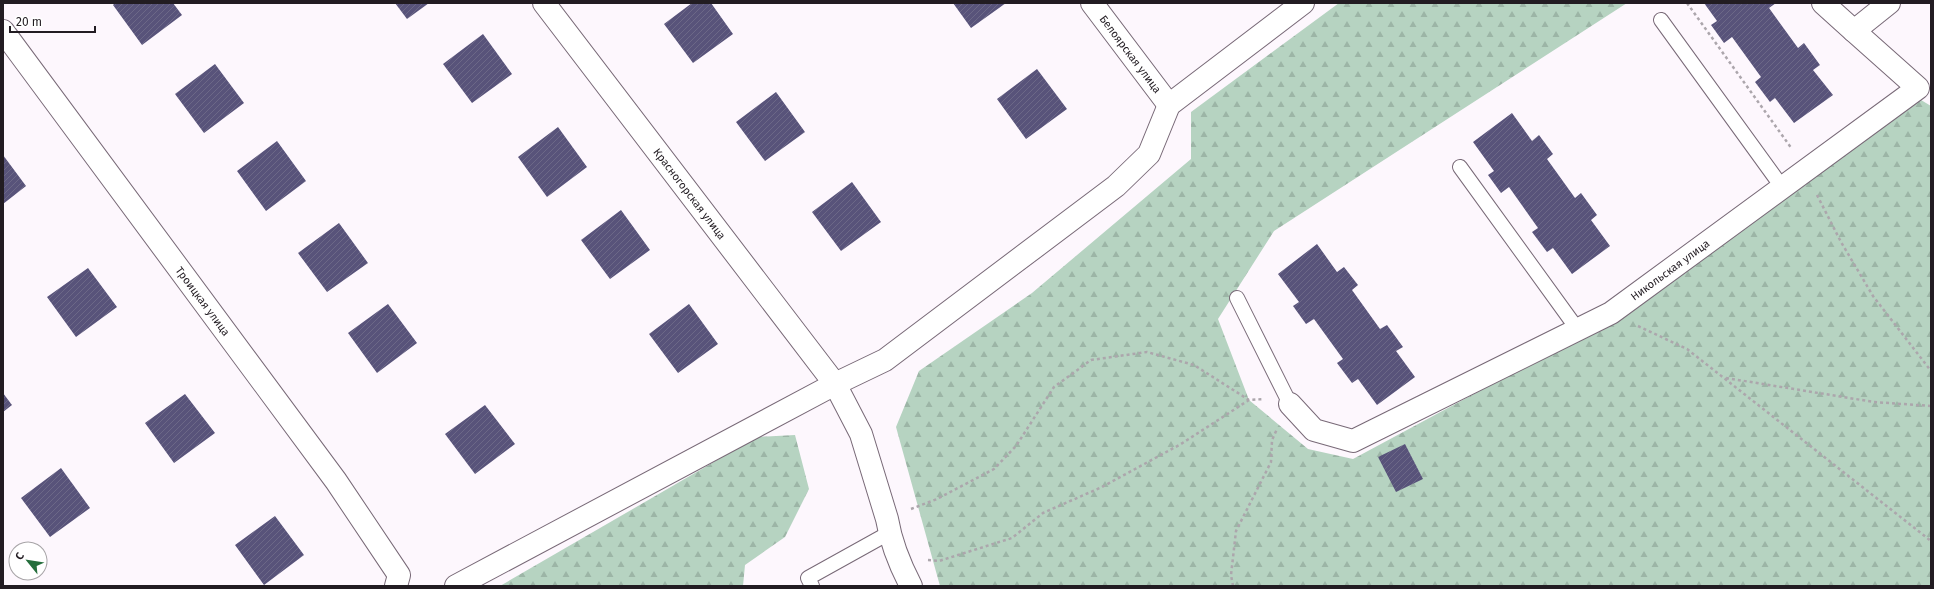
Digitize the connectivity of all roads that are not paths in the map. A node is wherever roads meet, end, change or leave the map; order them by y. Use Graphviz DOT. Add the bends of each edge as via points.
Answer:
graph roads {
  1 [pos="544,3"];
  2 [pos="1092,3"];
  3 [pos="1303,3"];
  4 [pos="1823,3"];
  5 [pos="1889,3"];
  6 [pos="1662,20"];
  7 [pos="3,31"];
  8 [pos="1854,31"];
  9 [pos="1924,92"];
  10 [pos="1169,105"];
  11 [pos="1460,166"];
  12 [pos="1782,187"];
  13 [pos="1237,298"];
  14 [pos="1578,330"];
  15 [pos="836,384"];
  16 [pos="1290,404"];
  17 [pos="888,526"];
  18 [pos="398,580"];
  19 [pos="456,586"];
  20 [pos="812,586"];
  21 [pos="911,586"];
  1 -- 15 [label="street, Красногорская улица"];
  2 -- 10 [label="street, Белоярская улица"];
  3 -- 10 [label="street"];
  4 -- 8 [label="street, Никольская улица"];
  5 -- 8 [label="street"];
  6 -- 12 [label="lane"];
  7 -- 18 [label="street, Троицкая улица" via="331,475"];
  8 -- 9 [label="street, Никольская улица"];
  9 -- 12 [label="street, Никольская улица"];
  10 -- 15 [label="street" via="1149,154 1116,186 885,360"];
  11 -- 14 [label="lane"];
  12 -- 14 [label="street, Никольская улица" via="1611,313"];
  13 -- 16 [label="lane"];
  14 -- 16 [label="street, Никольская улица" via="1352,441 1314,430"];
  15 -- 17 [label="street, Красногорская улица" via="861,434"];
  15 -- 19 [label="street"];
  17 -- 20 [label="lane" via="808,578"];
  17 -- 21 [label="street, Красногорская улица" via="901,568"];
}
